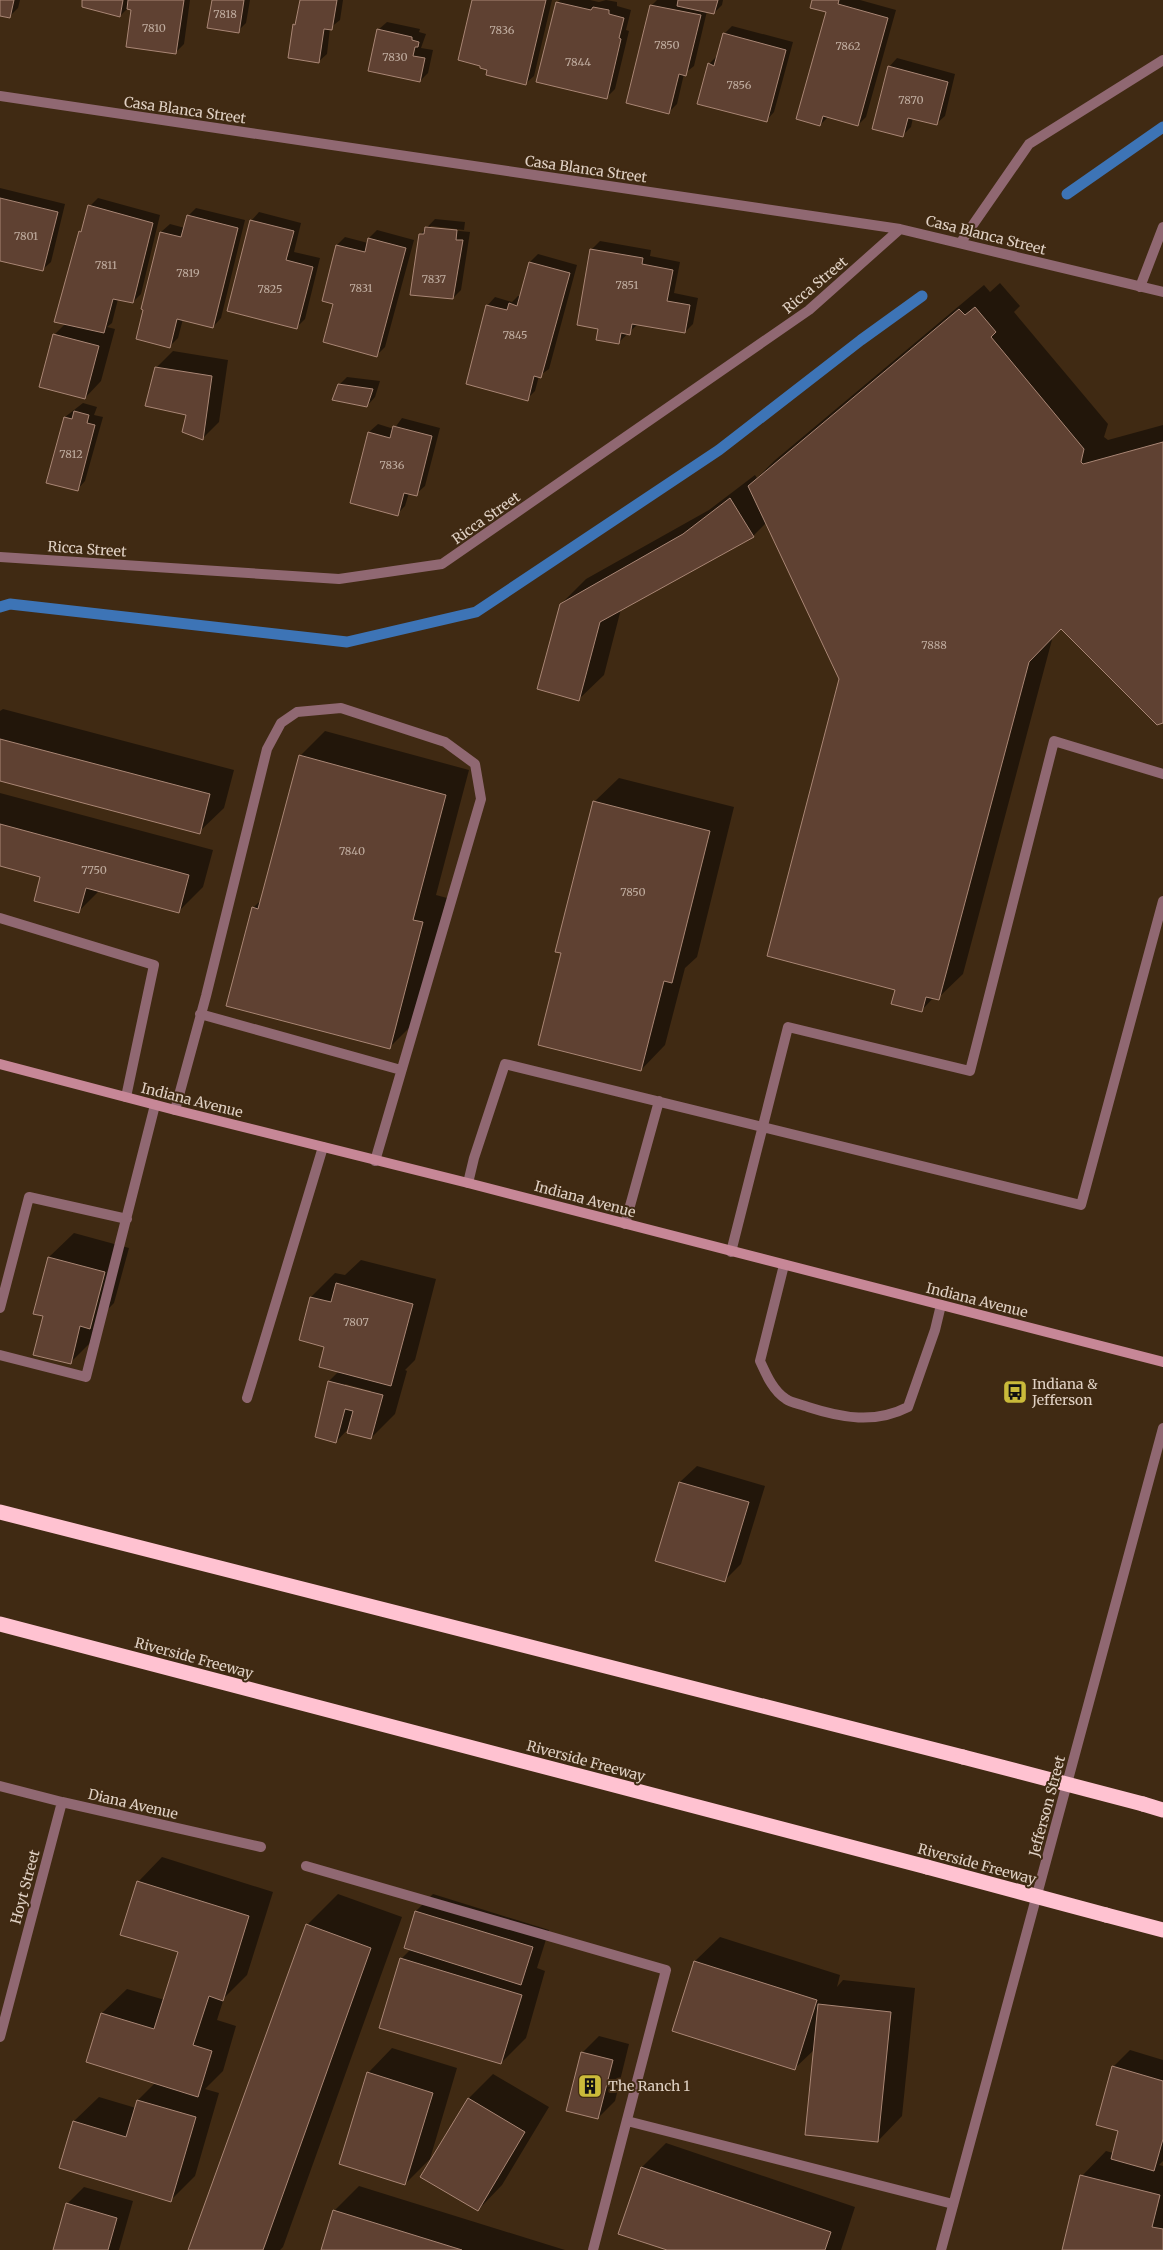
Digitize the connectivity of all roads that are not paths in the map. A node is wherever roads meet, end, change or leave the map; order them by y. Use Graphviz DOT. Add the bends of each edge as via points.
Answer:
graph roads {
  1 [pos="1163,60"];
  2 [pos="0,96"];
  3 [pos="1163,227"];
  4 [pos="900,229"];
  5 [pos="961,242"];
  6 [pos="1140,287"];
  7 [pos="1163,292"];
  8 [pos="0,558"];
  9 [pos="1163,774"];
  10 [pos="1163,901"];
  11 [pos="0,918"];
  12 [pos="200,1014"];
  13 [pos="0,1064"];
  14 [pos="401,1070"];
  15 [pos="126,1097"];
  16 [pos="659,1102"];
  17 [pos="156,1105"];
  18 [pos="174,1110"];
  19 [pos="761,1127"];
  20 [pos="323,1147"];
  21 [pos="375,1161"];
  22 [pos="468,1183"];
  23 [pos="127,1219"];
  24 [pos="625,1224"];
  25 [pos="731,1252"];
  26 [pos="784,1265"];
  27 [pos="941,1306"];
  28 [pos="0,1308"];
  29 [pos="0,1355"];
  30 [pos="1163,1362"];
  31 [pos="247,1398"];
  32 [pos="1163,1428"];
  33 [pos="0,1512"];
  34 [pos="0,1624"];
  35 [pos="0,1786"];
  36 [pos="62,1802"];
  37 [pos="1163,1810"];
  38 [pos="261,1847"];
  39 [pos="306,1866"];
  40 [pos="1163,1930"];
  41 [pos="0,2037"];
  42 [pos="627,2121"];
  43 [pos="953,2204"];
  44 [pos="593,2250"];
  45 [pos="941,2250"];
  1 -- 5 [label="street" via="1028,144"];
  2 -- 4 [label="street, Casa Blanca Street"];
  3 -- 6 [label="street"];
  4 -- 5 [label="street, Casa Blanca Street"];
  4 -- 8 [label="street, Ricca Street" via="809,310 442,564 339,579"];
  5 -- 6 [label="street, Casa Blanca Street"];
  6 -- 7 [label="street, Casa Blanca Street"];
  9 -- 19 [label="street" via="1054,741 970,1071 788,1027"];
  10 -- 19 [label="street" via="1081,1205"];
  11 -- 15 [label="street" via="154,965"];
  12 -- 14 [label="street"];
  12 -- 14 [label="street" via="267,749 281,723 298,712 341,708 445,742 475,764 481,799"];
  12 -- 18 [label="street"];
  13 -- 15 [label="main road, Indiana Avenue"];
  14 -- 21 [label="street"];
  15 -- 17 [label="main road, Indiana Avenue"];
  16 -- 19 [label="street"];
  16 -- 22 [label="street" via="505,1064"];
  16 -- 24 [label="street"];
  17 -- 18 [label="main road, Indiana Avenue"];
  17 -- 23 [label="street"];
  18 -- 20 [label="main road, Indiana Avenue"];
  19 -- 25 [label="street"];
  20 -- 21 [label="main road, Indiana Avenue"];
  20 -- 31 [label="street"];
  21 -- 22 [label="main road, Indiana Avenue"];
  22 -- 24 [label="main road, Indiana Avenue"];
  23 -- 28 [label="street" via="29,1197"];
  23 -- 29 [label="street" via="86,1377"];
  24 -- 25 [label="main road, Indiana Avenue"];
  25 -- 26 [label="main road, Indiana Avenue"];
  26 -- 27 [label="main road, Indiana Avenue"];
  26 -- 27 [label="street" via="760,1362 771,1383 786,1400 834,1415 872,1418 908,1407"];
  27 -- 30 [label="main road, Indiana Avenue"];
  32 -- 43 [label="street, Jefferson Street"];
  33 -- 37 [label="highway, bridge"];
  34 -- 40 [label="highway, Riverside Freeway, bridge"];
  35 -- 36 [label="street, Diana Avenue"];
  36 -- 38 [label="street, Diana Avenue"];
  36 -- 41 [label="street, Hoyt Street"];
  39 -- 42 [label="street" via="666,1970"];
  42 -- 43 [label="street"];
  42 -- 44 [label="street"];
  43 -- 45 [label="street, Jefferson Street"];
}
